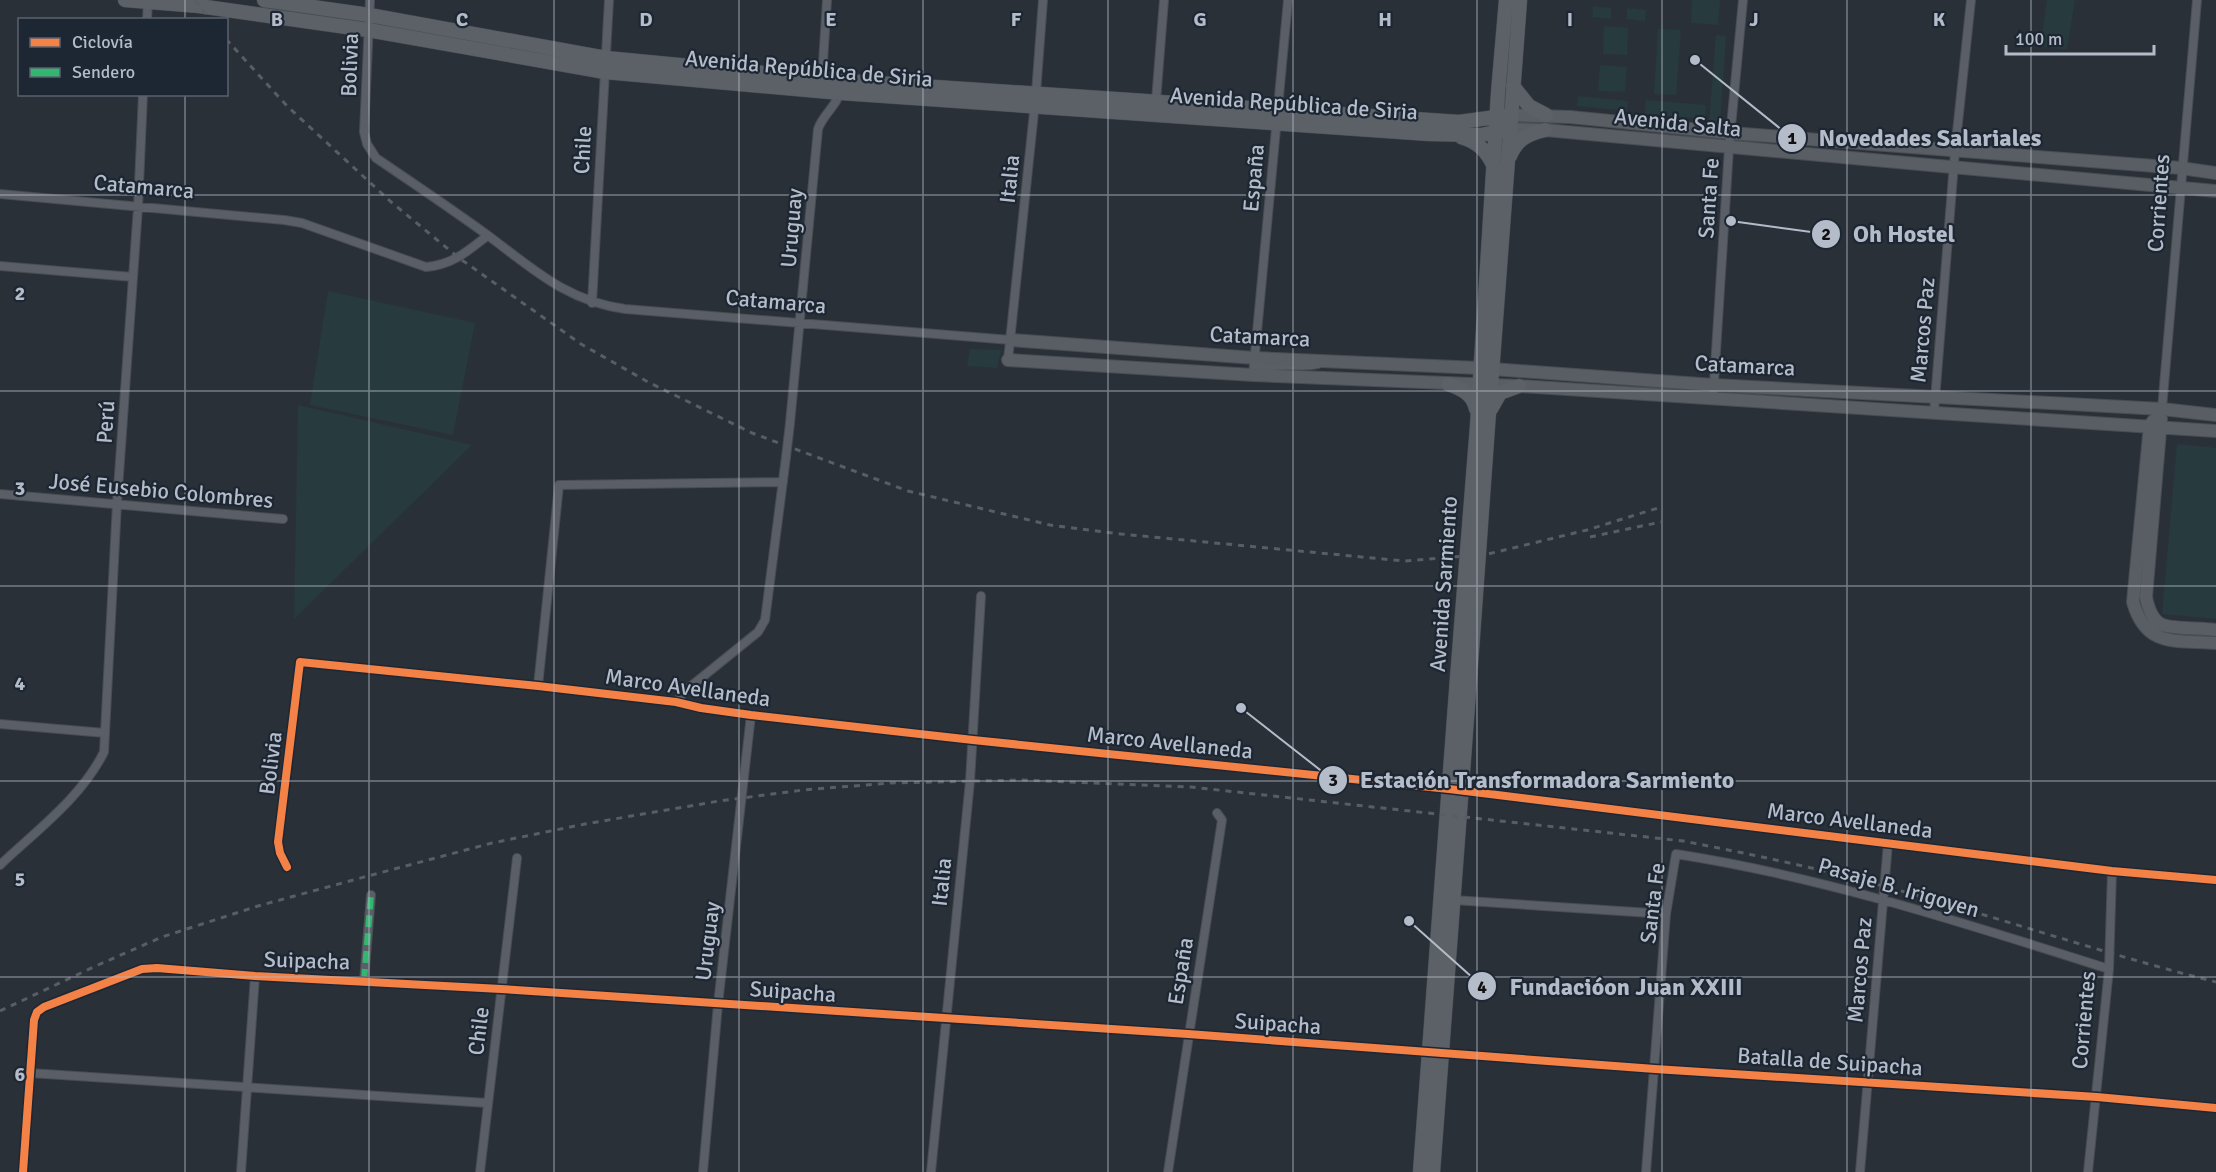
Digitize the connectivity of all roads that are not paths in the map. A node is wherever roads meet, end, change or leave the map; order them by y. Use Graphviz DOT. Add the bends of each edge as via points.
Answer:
graph roads {
  1 [pos="125,0"];
  2 [pos="264,0"];
  3 [pos="370,0"];
  4 [pos="609,0"];
  5 [pos="827,0"];
  6 [pos="1043,0"];
  7 [pos="1164,0"];
  8 [pos="1288,0"];
  9 [pos="1506,0"];
  10 [pos="1520,0"];
  11 [pos="1743,0"];
  12 [pos="1971,0"];
  13 [pos="2196,0"];
  14 [pos="148,1"];
  15 [pos="220,4"];
  16 [pos="369,15"];
  17 [pos="147,18"];
  18 [pos="368,30"];
  19 [pos="606,58"];
  20 [pos="605,72"];
  21 [pos="833,84"];
  22 [pos="1513,86"];
  23 [pos="1498,93"];
  24 [pos="143,96"];
  25 [pos="1035,100"];
  26 [pos="1156,101"];
  27 [pos="1546,115"];
  28 [pos="1276,116"];
  29 [pos="1511,122"];
  30 [pos="1496,125"];
  31 [pos="1456,128"];
  32 [pos="1545,130"];
  33 [pos="364,132"];
  34 [pos="1731,133"];
  35 [pos="1730,148"];
  36 [pos="1955,151"];
  37 [pos="1500,167"];
  38 [pos="1954,167"];
  39 [pos="2181,168"];
  40 [pos="2216,173"];
  41 [pos="2181,186"];
  42 [pos="2216,191"];
  43 [pos="0,194"];
  44 [pos="138,207"];
  45 [pos="487,236"];
  46 [pos="0,267"];
  47 [pos="133,277"];
  48 [pos="592,303"];
  49 [pos="801,324"];
  50 [pos="1011,340"];
  51 [pos="1008,360"];
  52 [pos="1254,368"];
  53 [pos="1486,368"];
  54 [pos="1448,384"];
  55 [pos="1485,385"];
  56 [pos="1714,385"];
  57 [pos="1519,386"];
  58 [pos="1935,396"];
  59 [pos="1713,398"];
  60 [pos="2162,409"];
  61 [pos="1934,412"];
  62 [pos="2216,415"];
  63 [pos="1483,420"];
  64 [pos="2155,426"];
  65 [pos="2216,431"];
  66 [pos="783,482"];
  67 [pos="0,494"];
  68 [pos="117,503"];
  69 [pos="284,519"];
  70 [pos="981,596"];
  71 [pos="2216,630"];
  72 [pos="2216,644"];
  73 [pos="300,662"];
  74 [pos="538,686"];
  75 [pos="676,702"];
  76 [pos="751,715"];
  77 [pos="0,724"];
  78 [pos="105,733"];
  79 [pos="973,740"];
  80 [pos="1456,790"];
  81 [pos="1218,813"];
  82 [pos="1888,843"];
  83 [pos="1676,854"];
  84 [pos="517,858"];
  85 [pos="0,865"];
  86 [pos="287,867"];
  87 [pos="2112,870"];
  88 [pos="2216,880"];
  89 [pos="371,895"];
  90 [pos="1453,900"];
  91 [pos="1883,900"];
  92 [pos="1666,914"];
  93 [pos="2109,969"];
  94 [pos="255,976"];
  95 [pos="364,981"];
  96 [pos="501,989"];
  97 [pos="718,1004"];
  98 [pos="945,1019"];
  99 [pos="1188,1034"];
  100 [pos="1434,1054"];
  101 [pos="1655,1069"];
  102 [pos="30,1073"];
  103 [pos="1868,1081"];
  104 [pos="246,1089"];
  105 [pos="2097,1097"];
  106 [pos="487,1104"];
  107 [pos="2216,1108"];
  108 [pos="23,1172"];
  109 [pos="241,1172"];
  110 [pos="480,1172"];
  111 [pos="703,1172"];
  112 [pos="931,1172"];
  113 [pos="1168,1172"];
  114 [pos="1420,1172"];
  115 [pos="1433,1172"];
  116 [pos="1646,1172"];
  117 [pos="1860,1172"];
  118 [pos="2088,1172"];
  1 -- 14 [label="main road, Avenida República de Siria"];
  2 -- 16 [label="main road, Avenida República de Siria"];
  3 -- 16 [label="street, Bolivia"];
  4 -- 19 [label="street, Chile"];
  5 -- 21 [label="street"];
  6 -- 25 [label="street, Italia"];
  7 -- 26 [label="street"];
  8 -- 28 [label="street, España"];
  9 -- 23 [label="main road, Avenida Sarmiento"];
  10 -- 22 [label="main road, Avenida Sarmiento"];
  11 -- 34 [label="street, Santa Fe"];
  12 -- 36 [label="street, Marcos Paz"];
  13 -- 39 [label="street, Corrientes"];
  14 -- 15 [label="main road, Avenida República de Siria"];
  14 -- 17 [label="street"];
  15 -- 18 [label="main road, Avenida República de Siria"];
  16 -- 18 [label="street, Bolivia"];
  16 -- 19 [label="main road, Avenida República de Siria"];
  18 -- 20 [label="main road, Avenida República de Siria"];
  18 -- 33 [label="street, Bolivia"];
  19 -- 20 [label="street, Chile"];
  19 -- 21 [label="main road, Avenida República de Siria"];
  20 -- 21 [label="main road, Avenida República de Siria"];
  20 -- 48 [label="street, Chile"];
  21 -- 25 [label="main road, Avenida República de Siria"];
  21 -- 49 [label="street, Uruguay" via="818,129"];
  22 -- 27 [label="main road" via="1529,106"];
  22 -- 29 [label="main road, Avenida Sarmiento"];
  23 -- 30 [label="main road, Avenida Sarmiento"];
  23 -- 31 [label="main road" via="1486,111"];
  24 -- 44 [label="street, Perú"];
  25 -- 26 [label="main road, Avenida República de Siria"];
  25 -- 28 [label="main road, Avenida República de Siria"];
  25 -- 50 [label="street, Italia"];
  26 -- 28 [label="main road, Avenida República de Siria"];
  27 -- 29 [label="main road, Avenida Salta"];
  27 -- 34 [label="main road, Avenida Salta"];
  28 -- 31 [label="main road, Avenida República de Siria"];
  28 -- 52 [label="street, España"];
  29 -- 30 [label="main road, Avenida Salta"];
  29 -- 32 [label="main road, Avenida Salta"];
  29 -- 37 [label="main road, Avenida Sarmiento"];
  30 -- 31 [label="main road, Avenida República de Siria"];
  30 -- 37 [label="main road, Avenida Sarmiento"];
  31 -- 37 [label="main road"];
  32 -- 35 [label="main road, Avenida Salta"];
  32 -- 37 [label="main road" via="1521,139"];
  33 -- 45 [label="street, Catamarca" via="376,158"];
  34 -- 35 [label="street, Santa Fe"];
  34 -- 36 [label="main road, Avenida Salta"];
  35 -- 38 [label="main road, Avenida Salta"];
  35 -- 56 [label="street, Santa Fe"];
  36 -- 38 [label="street, Marcos Paz"];
  36 -- 39 [label="main road, Avenida Salta"];
  37 -- 53 [label="main road, Avenida Sarmiento"];
  38 -- 41 [label="main road, Avenida Salta"];
  38 -- 58 [label="street, Marcos Paz"];
  39 -- 40 [label="main road, Avenida Salta"];
  39 -- 41 [label="street, Corrientes"];
  41 -- 42 [label="main road, Avenida Salta"];
  41 -- 60 [label="street, Corrientes"];
  43 -- 44 [label="street, Catamarca"];
  44 -- 45 [label="street, Catamarca" via="302,223 426,267 459,258"];
  44 -- 47 [label="street, Perú"];
  45 -- 48 [label="street, Catamarca" via="567,292"];
  46 -- 47 [label="street"];
  47 -- 68 [label="street, Perú"];
  48 -- 49 [label="street, Catamarca"];
  49 -- 50 [label="street, Catamarca"];
  49 -- 66 [label="street, Uruguay, bridge"];
  50 -- 51 [label="street, Italia"];
  50 -- 52 [label="main road, Catamarca"];
  51 -- 52 [label="main road, Catamarca"];
  52 -- 53 [label="main road, Catamarca" via="1338,361"];
  52 -- 54 [label="main road, Catamarca"];
  53 -- 55 [label="main road, Avenida Sarmiento"];
  53 -- 56 [label="main road, Catamarca"];
  54 -- 55 [label="main road, Catamarca"];
  54 -- 63 [label="main road" via="1471,397"];
  55 -- 57 [label="main road, Catamarca"];
  55 -- 63 [label="main road, Avenida Sarmiento"];
  56 -- 58 [label="main road, Catamarca"];
  56 -- 59 [label="street, Santa Fe"];
  57 -- 59 [label="main road, Catamarca"];
  57 -- 63 [label="main road" via="1500,393"];
  58 -- 60 [label="main road, Catamarca"];
  58 -- 61 [label="street, Marcos Paz"];
  59 -- 61 [label="main road, Catamarca"];
  60 -- 62 [label="main road, Catamarca"];
  60 -- 64 [label="main road, Corrientes"];
  61 -- 64 [label="main road, Catamarca"];
  63 -- 80 [label="main road, Avenida Sarmiento, bridge"];
  64 -- 65 [label="main road, Catamarca"];
  64 -- 71 [label="main road, Corrientes" via="2146,597 2149,609 2163,625"];
  64 -- 72 [label="main road, Corrientes" via="2133,602 2142,625 2160,639"];
  66 -- 74 [label="street" via="559,485"];
  66 -- 75 [label="street" via="765,620 758,632"];
  67 -- 68 [label="street, José Eusebio Colombres"];
  68 -- 69 [label="street, José Eusebio Colombres"];
  68 -- 78 [label="street, Perú"];
  70 -- 79 [label="street, Italia"];
  73 -- 74 [label="street, Marco Avellaneda"];
  73 -- 86 [label="street, Bolivia" via="278,842"];
  74 -- 75 [label="street, Marco Avellaneda"];
  75 -- 76 [label="street, Marco Avellaneda"];
  76 -- 79 [label="street, Marco Avellaneda"];
  76 -- 97 [label="street, Uruguay"];
  77 -- 78 [label="street"];
  78 -- 85 [label="street, Perú" via="104,752 81,788"];
  79 -- 80 [label="street, Marco Avellaneda"];
  79 -- 98 [label="street, Italia"];
  80 -- 82 [label="street, Marco Avellaneda"];
  80 -- 90 [label="main road, Avenida Sarmiento"];
  80 -- 100 [label="main road, Avenida Sarmiento"];
  81 -- 99 [label="street, España" via="1222,820"];
  82 -- 87 [label="street, Marco Avellaneda"];
  82 -- 91 [label="street, Marcos Paz"];
  83 -- 91 [label="street, Pasaje B. Irigoyen" via="1773,871"];
  83 -- 92 [label="street, Santa Fe"];
  84 -- 96 [label="street, Chile"];
  87 -- 88 [label="street, Marco Avellaneda"];
  87 -- 93 [label="street, Corrientes"];
  89 -- 95 [label="street"];
  90 -- 92 [label="street"];
  90 -- 100 [label="main road, Avenida Sarmiento"];
  91 -- 93 [label="street, Pasaje B. Irigoyen"];
  91 -- 103 [label="street, Marcos Paz"];
  92 -- 101 [label="street, Santa Fe"];
  93 -- 105 [label="street, Corrientes"];
  94 -- 95 [label="street, Suipacha"];
  94 -- 102 [label="street, Suipacha" via="142,969 44,1006 34,1020"];
  94 -- 104 [label="street"];
  95 -- 96 [label="street, Suipacha"];
  96 -- 97 [label="street, Suipacha"];
  96 -- 106 [label="street, Chile"];
  97 -- 98 [label="street, Suipacha"];
  97 -- 111 [label="street, Uruguay"];
  98 -- 99 [label="street, Suipacha"];
  98 -- 112 [label="street, Italia"];
  99 -- 100 [label="street, Suipacha"];
  99 -- 113 [label="street, España"];
  100 -- 101 [label="street, Batalla de Suipacha"];
  100 -- 114 [label="main road, Avenida Sarmiento"];
  100 -- 115 [label="main road, Avenida Sarmiento"];
  101 -- 103 [label="street, Batalla de Suipacha"];
  101 -- 116 [label="street, Santa Fe"];
  102 -- 104 [label="street"];
  102 -- 108 [label="street"];
  103 -- 105 [label="street, Batalla de Suipacha"];
  103 -- 117 [label="street, Marcos Paz"];
  104 -- 106 [label="street"];
  104 -- 109 [label="street"];
  105 -- 107 [label="street, Batalla de Suipacha"];
  105 -- 118 [label="street, Corrientes"];
  106 -- 110 [label="street, Chile"];
}
